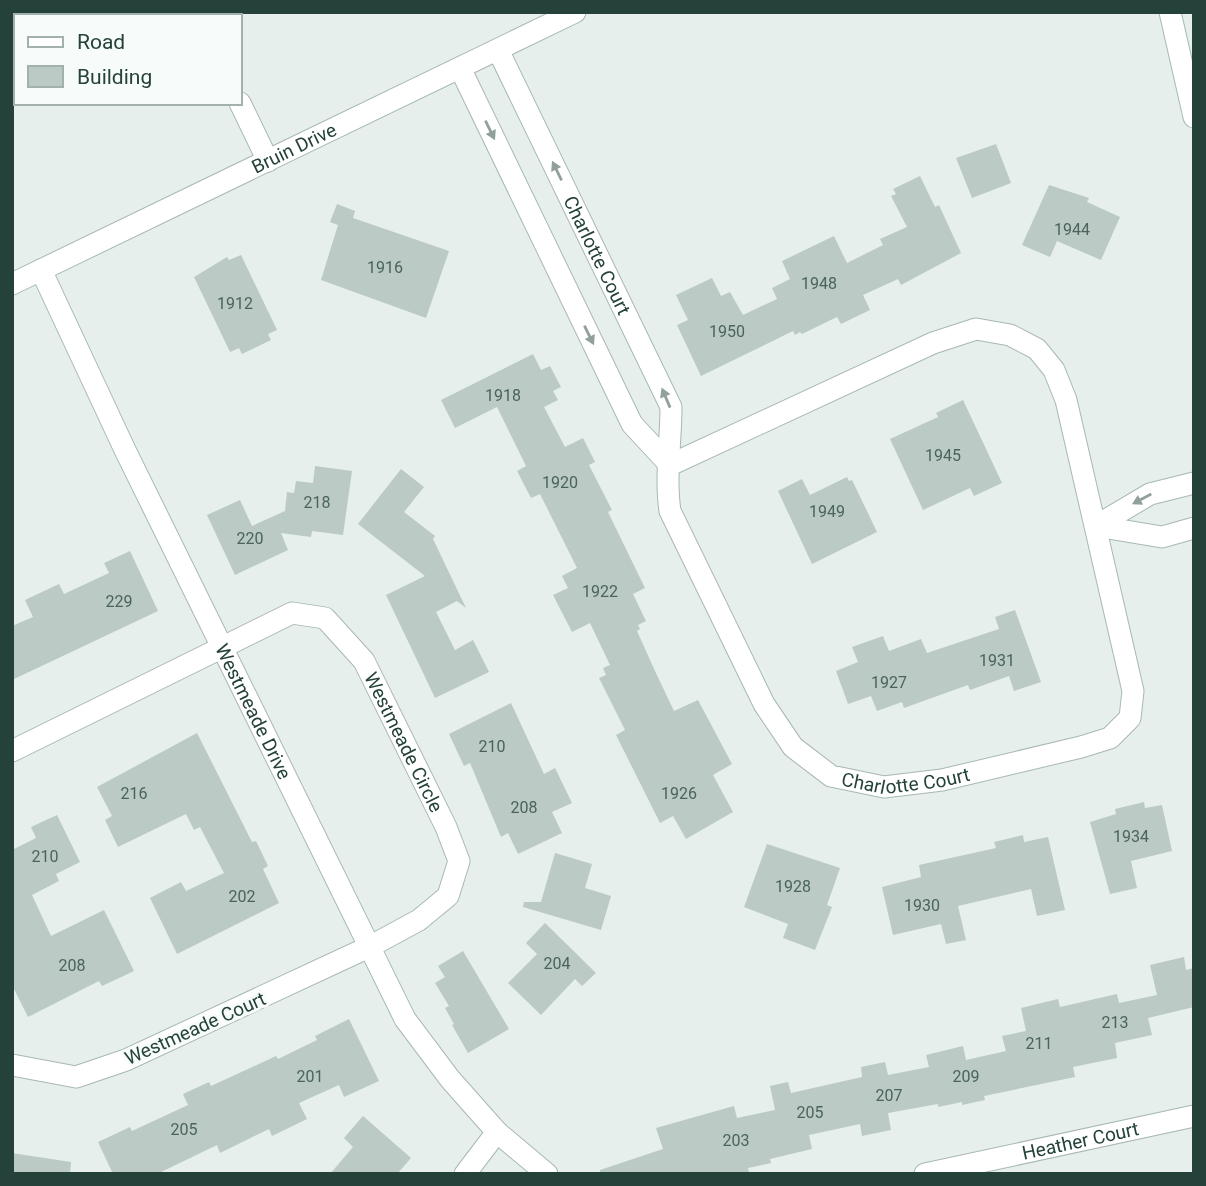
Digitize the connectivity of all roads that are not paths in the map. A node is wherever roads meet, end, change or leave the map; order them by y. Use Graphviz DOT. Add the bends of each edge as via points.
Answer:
graph roads {
  1 [pos="575,12"];
  2 [pos="1170,12"];
  3 [pos="498,50"];
  4 [pos="460,68"];
  5 [pos="241,105"];
  6 [pos="1194,117"];
  7 [pos="268,161"];
  8 [pos="41,270"];
  9 [pos="12,284"];
  10 [pos="670,465"];
  11 [pos="1194,483"];
  12 [pos="1096,526"];
  13 [pos="1194,528"];
  14 [pos="221,648"];
  15 [pos="12,751"];
  16 [pos="371,946"];
  17 [pos="12,1065"];
  18 [pos="1194,1116"];
  19 [pos="497,1132"];
  20 [pos="464,1174"];
  21 [pos="547,1174"];
  22 [pos="925,1174"];
  1 -- 3 [label="street, Bruin Drive"];
  2 -- 6 [label="street"];
  3 -- 4 [label="street, Bruin Drive"];
  10 -- 3 [label="street, Charlotte Court, one-way" via="671,407"];
  4 -- 7 [label="street, Bruin Drive"];
  4 -- 10 [label="street, one-way" via="632,425"];
  5 -- 7 [label="street"];
  7 -- 8 [label="street, Bruin Drive"];
  8 -- 9 [label="street, Bruin Drive"];
  8 -- 14 [label="street, Westmeade Drive"];
  10 -- 12 [label="street, Charlotte Court" via="933,343 976,329 1010,335 1028,344 1054,370 1066,400"];
  10 -- 12 [label="street, Charlotte Court" via="670,511 764,704 793,747 831,776 884,787 942,780 1081,747 1110,738 1130,718 1133,691"];
  11 -- 12 [label="street, one-way" via="1150,494"];
  12 -- 13 [label="street" via="1162,537"];
  14 -- 15 [label="street"];
  14 -- 16 [label="street, Westmeade Drive"];
  14 -- 16 [label="street, Westmeade Circle" via="292,613 325,618 364,661 459,861 448,896 419,920"];
  16 -- 17 [label="street, Westmeade Court" via="126,1060 76,1077"];
  16 -- 19 [label="street, Westmeade Drive" via="405,1019"];
  18 -- 22 [label="street, Heather Court"];
  19 -- 20 [label="street"];
  19 -- 21 [label="street, Westmeade Drive"];
}
